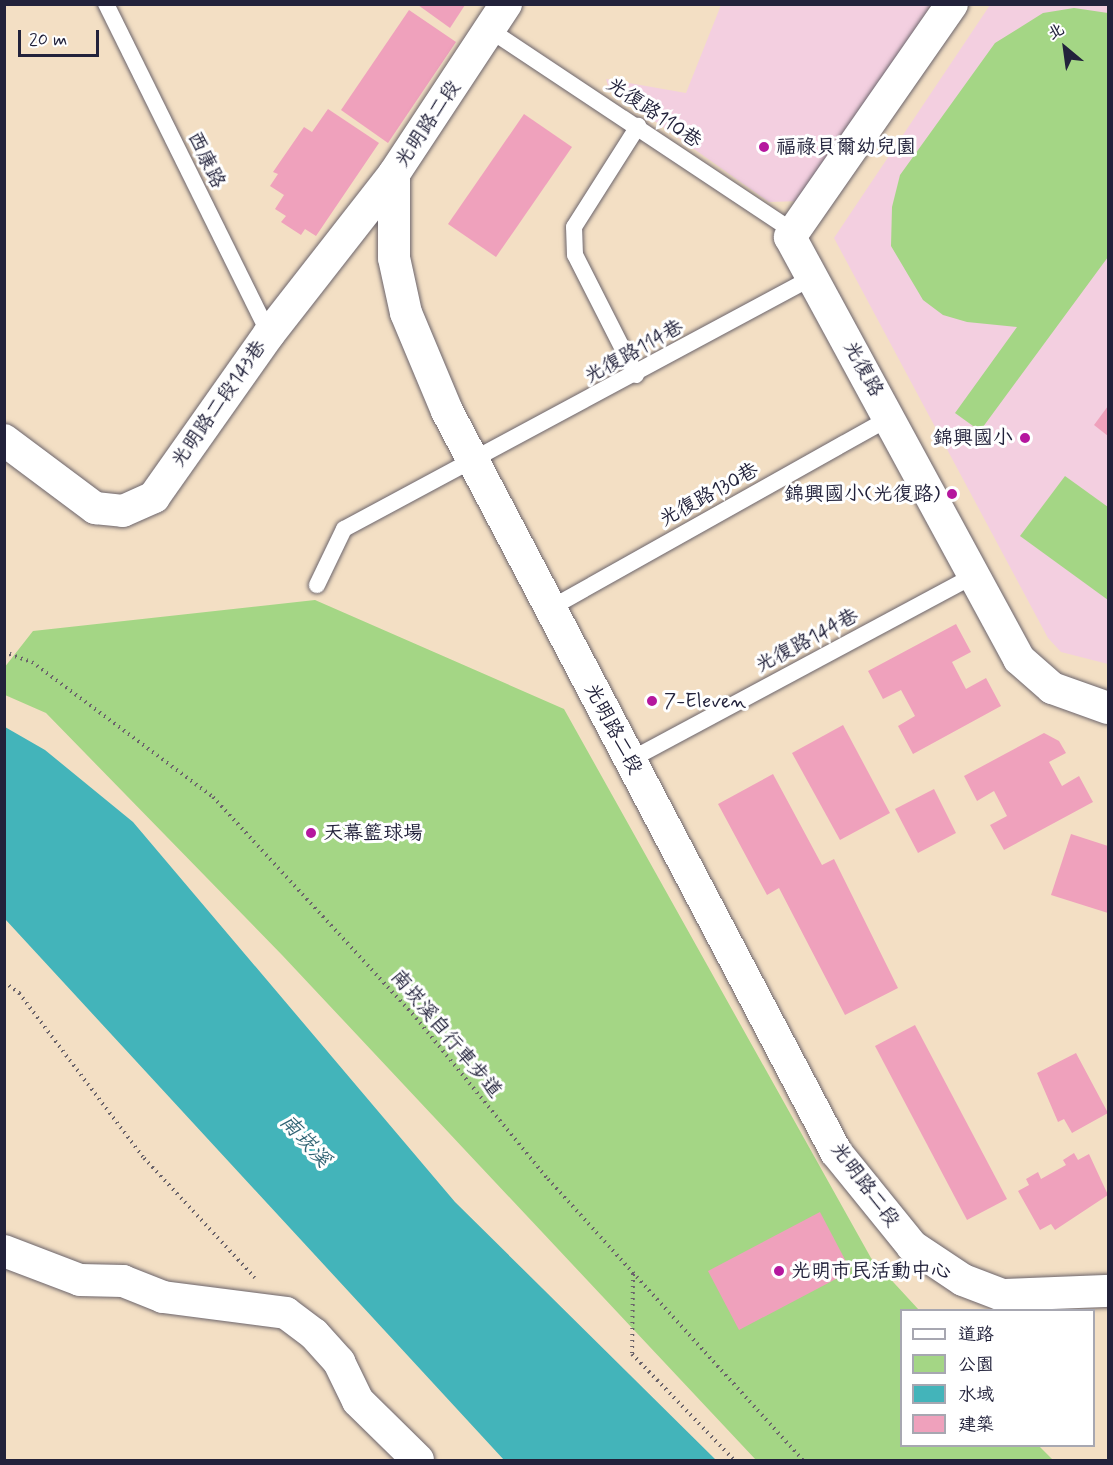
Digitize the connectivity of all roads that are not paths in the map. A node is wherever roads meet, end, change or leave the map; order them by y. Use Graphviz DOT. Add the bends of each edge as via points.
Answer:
graph roads {
  1 [pos="106,4"];
  2 [pos="952,4"];
  3 [pos="498,17"];
  4 [pos="638,126"];
  5 [pos="394,174"];
  6 [pos="794,232"];
  7 [pos="813,277"];
  8 [pos="269,334"];
  9 [pos="636,375"];
  10 [pos="890,418"];
  11 [pos="4,440"];
  12 [pos="474,464"];
  13 [pos="973,576"];
  14 [pos="317,585"];
  15 [pos="549,609"];
  16 [pos="1108,708"];
  17 [pos="630,760"];
  18 [pos="4,1251"];
  19 [pos="1108,1291"];
  20 [pos="418,1461"];
  1 -- 8 [label="lane, 西康路"];
  2 -- 6 [label="street"];
  3 -- 4 [label="lane, 光復路110巷"];
  3 -- 5 [label="street, 光明路二段"];
  4 -- 6 [label="lane, 光復路110巷"];
  4 -- 9 [label="lane" via="574,227 575,255"];
  5 -- 8 [label="street, 光明路二段143巷"];
  5 -- 12 [label="street, 光明路二段" via="394,258 406,313"];
  6 -- 7 [label="street, 光復路" via="790,237"];
  7 -- 9 [label="lane, 光復路114巷"];
  7 -- 10 [label="street, 光復路"];
  8 -- 11 [label="street, 光明路二段143巷" via="154,497 123,511 95,508"];
  9 -- 12 [label="lane, 光復路114巷"];
  10 -- 13 [label="street, 光復路"];
  10 -- 15 [label="lane, 光復路130巷"];
  12 -- 14 [label="lane, 光復路114巷" via="344,529"];
  12 -- 15 [label="street, 光明路二段"];
  13 -- 16 [label="street, 光復路" via="1019,659 1052,688"];
  13 -- 17 [label="lane, 光復路144巷"];
  15 -- 17 [label="street, 光明路二段"];
  17 -- 19 [label="street, 光明路二段" via="836,1152 912,1246 963,1280 1002,1295"];
  18 -- 20 [label="street" via="80,1280 123,1281 163,1297 286,1313 314,1334 339,1362 358,1401"];
}
